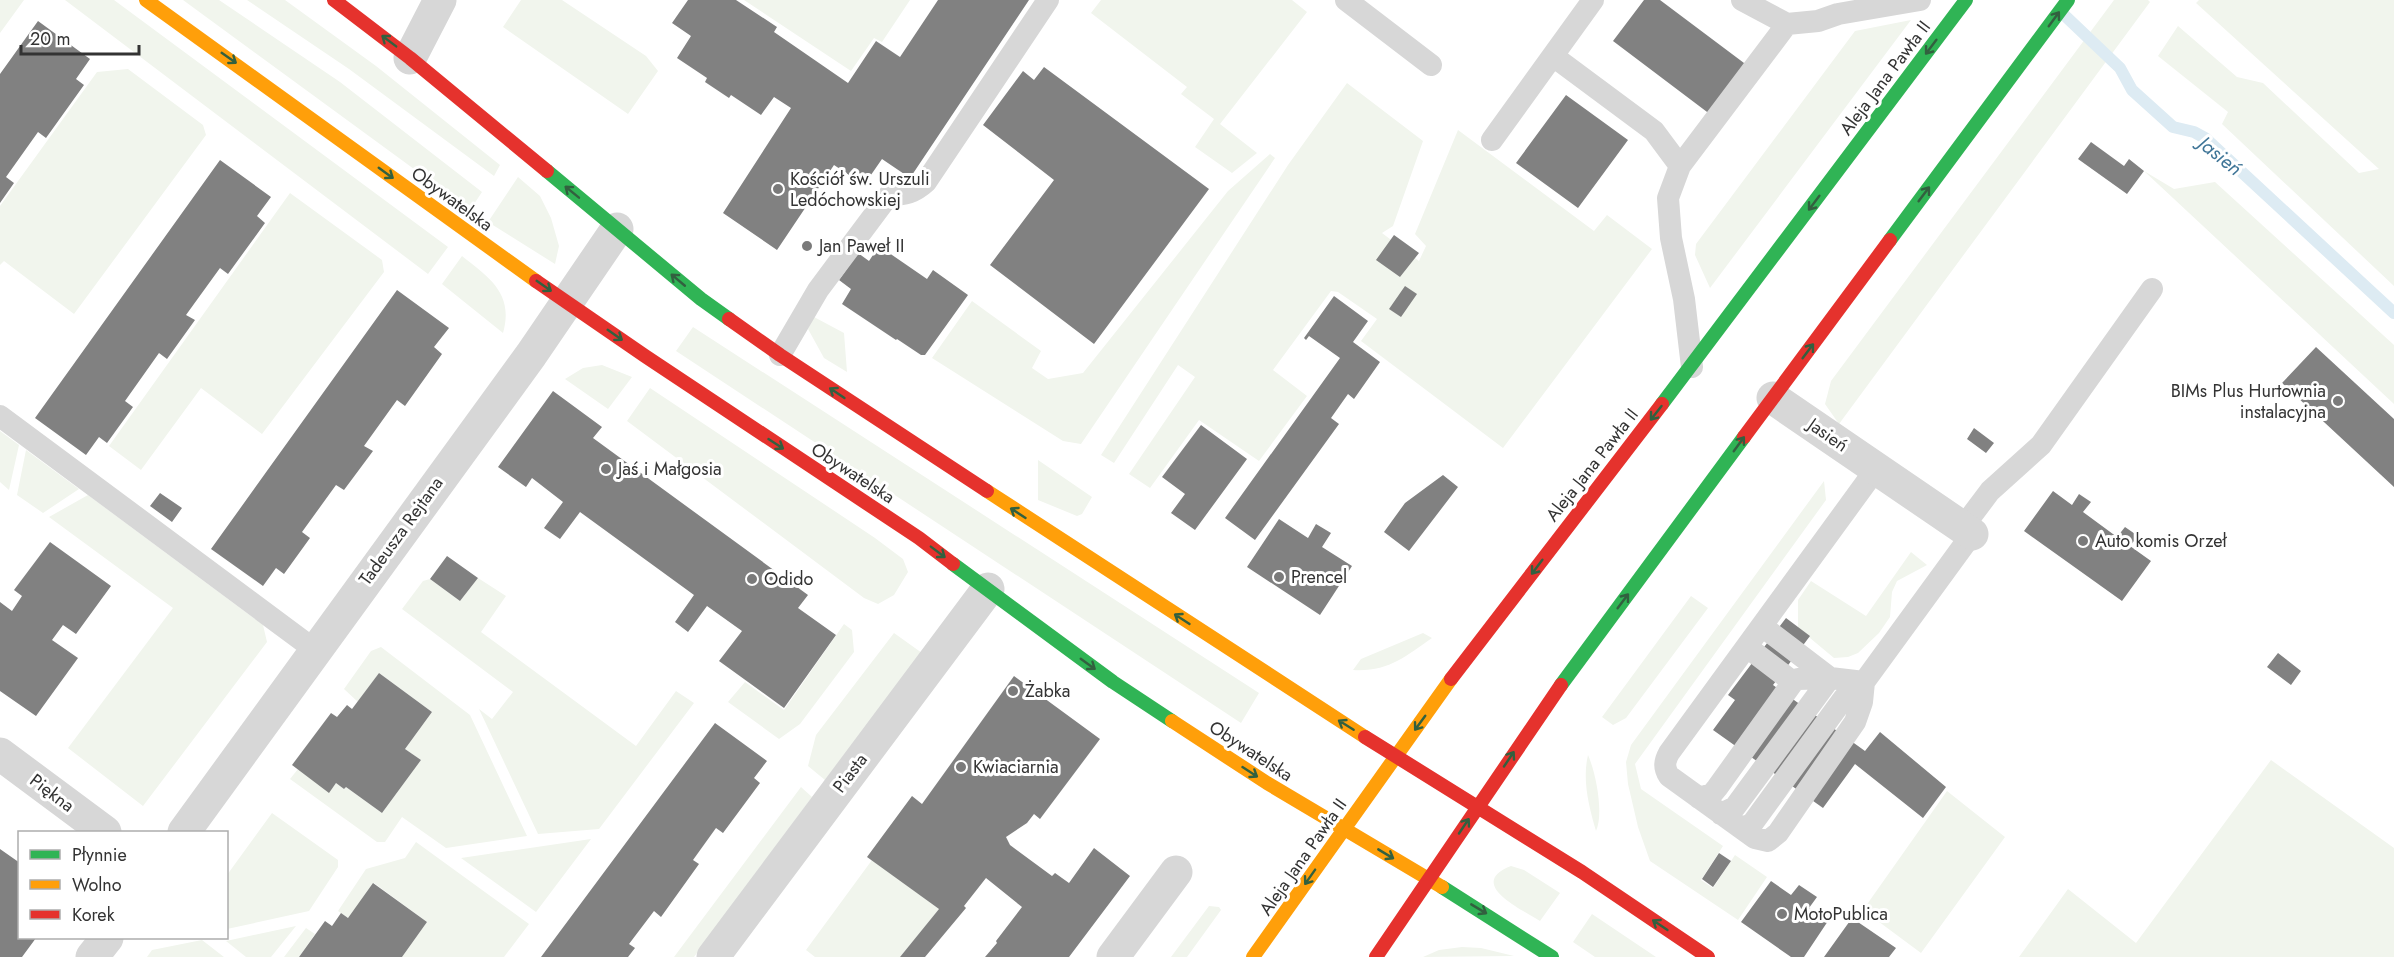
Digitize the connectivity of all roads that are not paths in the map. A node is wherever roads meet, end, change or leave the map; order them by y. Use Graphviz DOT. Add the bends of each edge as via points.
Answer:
graph roads {
  1 [pos="146,0"];
  2 [pos="334,0"];
  3 [pos="440,0"];
  4 [pos="1048,0"];
  5 [pos="1346,0"];
  6 [pos="1593,0"];
  7 [pos="1742,0"];
  8 [pos="1920,0"];
  9 [pos="1966,0"];
  10 [pos="2068,0"];
  11 [pos="1787,24"];
  12 [pos="1553,56"];
  13 [pos="410,58"];
  14 [pos="1431,65"];
  15 [pos="1492,140"];
  16 [pos="1680,166"];
  17 [pos="617,229"];
  18 [pos="2152,289"];
  19 [pos="567,302"];
  20 [pos="780,355"];
  21 [pos="1692,366"];
  22 [pos="1773,398"];
  23 [pos="0,416"];
  24 [pos="1876,469"];
  25 [pos="1967,531"];
  26 [pos="988,589"];
  27 [pos="1762,626"];
  28 [pos="1747,647"];
  29 [pos="315,650"];
  30 [pos="1830,678"];
  31 [pos="1793,682"];
  32 [pos="1864,682"];
  33 [pos="0,754"];
  34 [pos="1395,756"];
  35 [pos="1700,798"];
  36 [pos="1477,808"];
  37 [pos="1721,814"];
  38 [pos="1344,830"];
  39 [pos="104,831"];
  40 [pos="185,831"];
  41 [pos="1176,872"];
  42 [pos="1429,879"];
  43 [pos="106,939"];
  44 [pos="92,957"];
  45 [pos="713,957"];
  46 [pos="1113,957"];
  47 [pos="1253,957"];
  48 [pos="1376,957"];
  49 [pos="1552,957"];
  50 [pos="1708,957"];
  1 -- 19 [label="main road, Obywatelska, one-way"];
  13 -- 2 [label="main road, one-way"];
  3 -- 13 [label="street"];
  4 -- 20 [label="lane" via="926,182 915,191 889,195 814,295"];
  5 -- 14 [label="lane"];
  6 -- 12 [label="lane"];
  7 -- 11 [label="lane"];
  8 -- 11 [label="lane"];
  9 -- 21 [label="main road, Aleja Jana Pawła II, one-way"];
  22 -- 10 [label="main road, one-way"];
  11 -- 16 [label="lane"];
  12 -- 15 [label="lane"];
  12 -- 16 [label="lane" via="1654,131"];
  17 -- 13 [label="main road, one-way"];
  16 -- 21 [label="lane" via="1668,198"];
  17 -- 19 [label="street, Tadeusza Rejtana"];
  20 -- 17 [label="main road, one-way" via="700,298"];
  18 -- 25 [label="lane" via="2041,445 1990,490"];
  19 -- 26 [label="main road, Obywatelska, one-way" via="919,538"];
  19 -- 29 [label="street, Tadeusza Rejtana"];
  34 -- 20 [label="main road, one-way" via="1053,537"];
  21 -- 34 [label="main road, Aleja Jana Pawła II, one-way"];
  22 -- 24 [label="street, Jasień"];
  36 -- 22 [label="main road, one-way" via="1553,695"];
  23 -- 29 [label="lane"];
  24 -- 25 [label="street, Jasień"];
  24 -- 27 [label="lane"];
  25 -- 32 [label="lane"];
  26 -- 38 [label="main road, Obywatelska, one-way" via="1113,682"];
  26 -- 45 [label="street, Piasta"];
  27 -- 28 [label="lane"];
  27 -- 30 [label="lane"];
  28 -- 31 [label="lane"];
  28 -- 35 [label="lane" via="1665,762 1669,776"];
  29 -- 40 [label="street, Tadeusza Rejtana"];
  30 -- 31 [label="lane"];
  30 -- 32 [label="lane"];
  30 -- 37 [label="lane" via="1735,807"];
  31 -- 35 [label="lane" via="1718,788"];
  32 -- 37 [label="lane" via="1855,722 1778,833 1768,841 1755,838"];
  33 -- 39 [label="street, Piękna"];
  34 -- 36 [label="main road"];
  34 -- 38 [label="main road, Aleja Jana Pawła II"];
  35 -- 37 [label="lane"];
  42 -- 36 [label="main road, one-way"];
  50 -- 36 [label="main road, one-way" via="1582,872"];
  38 -- 42 [label="main road, Obywatelska, one-way"];
  38 -- 47 [label="main road, Aleja Jana Pawła II, one-way"];
  41 -- 46 [label="street"];
  42 -- 48 [label="main road"];
  42 -- 49 [label="main road, Obywatelska, one-way"];
  43 -- 44 [label="street"];
}
